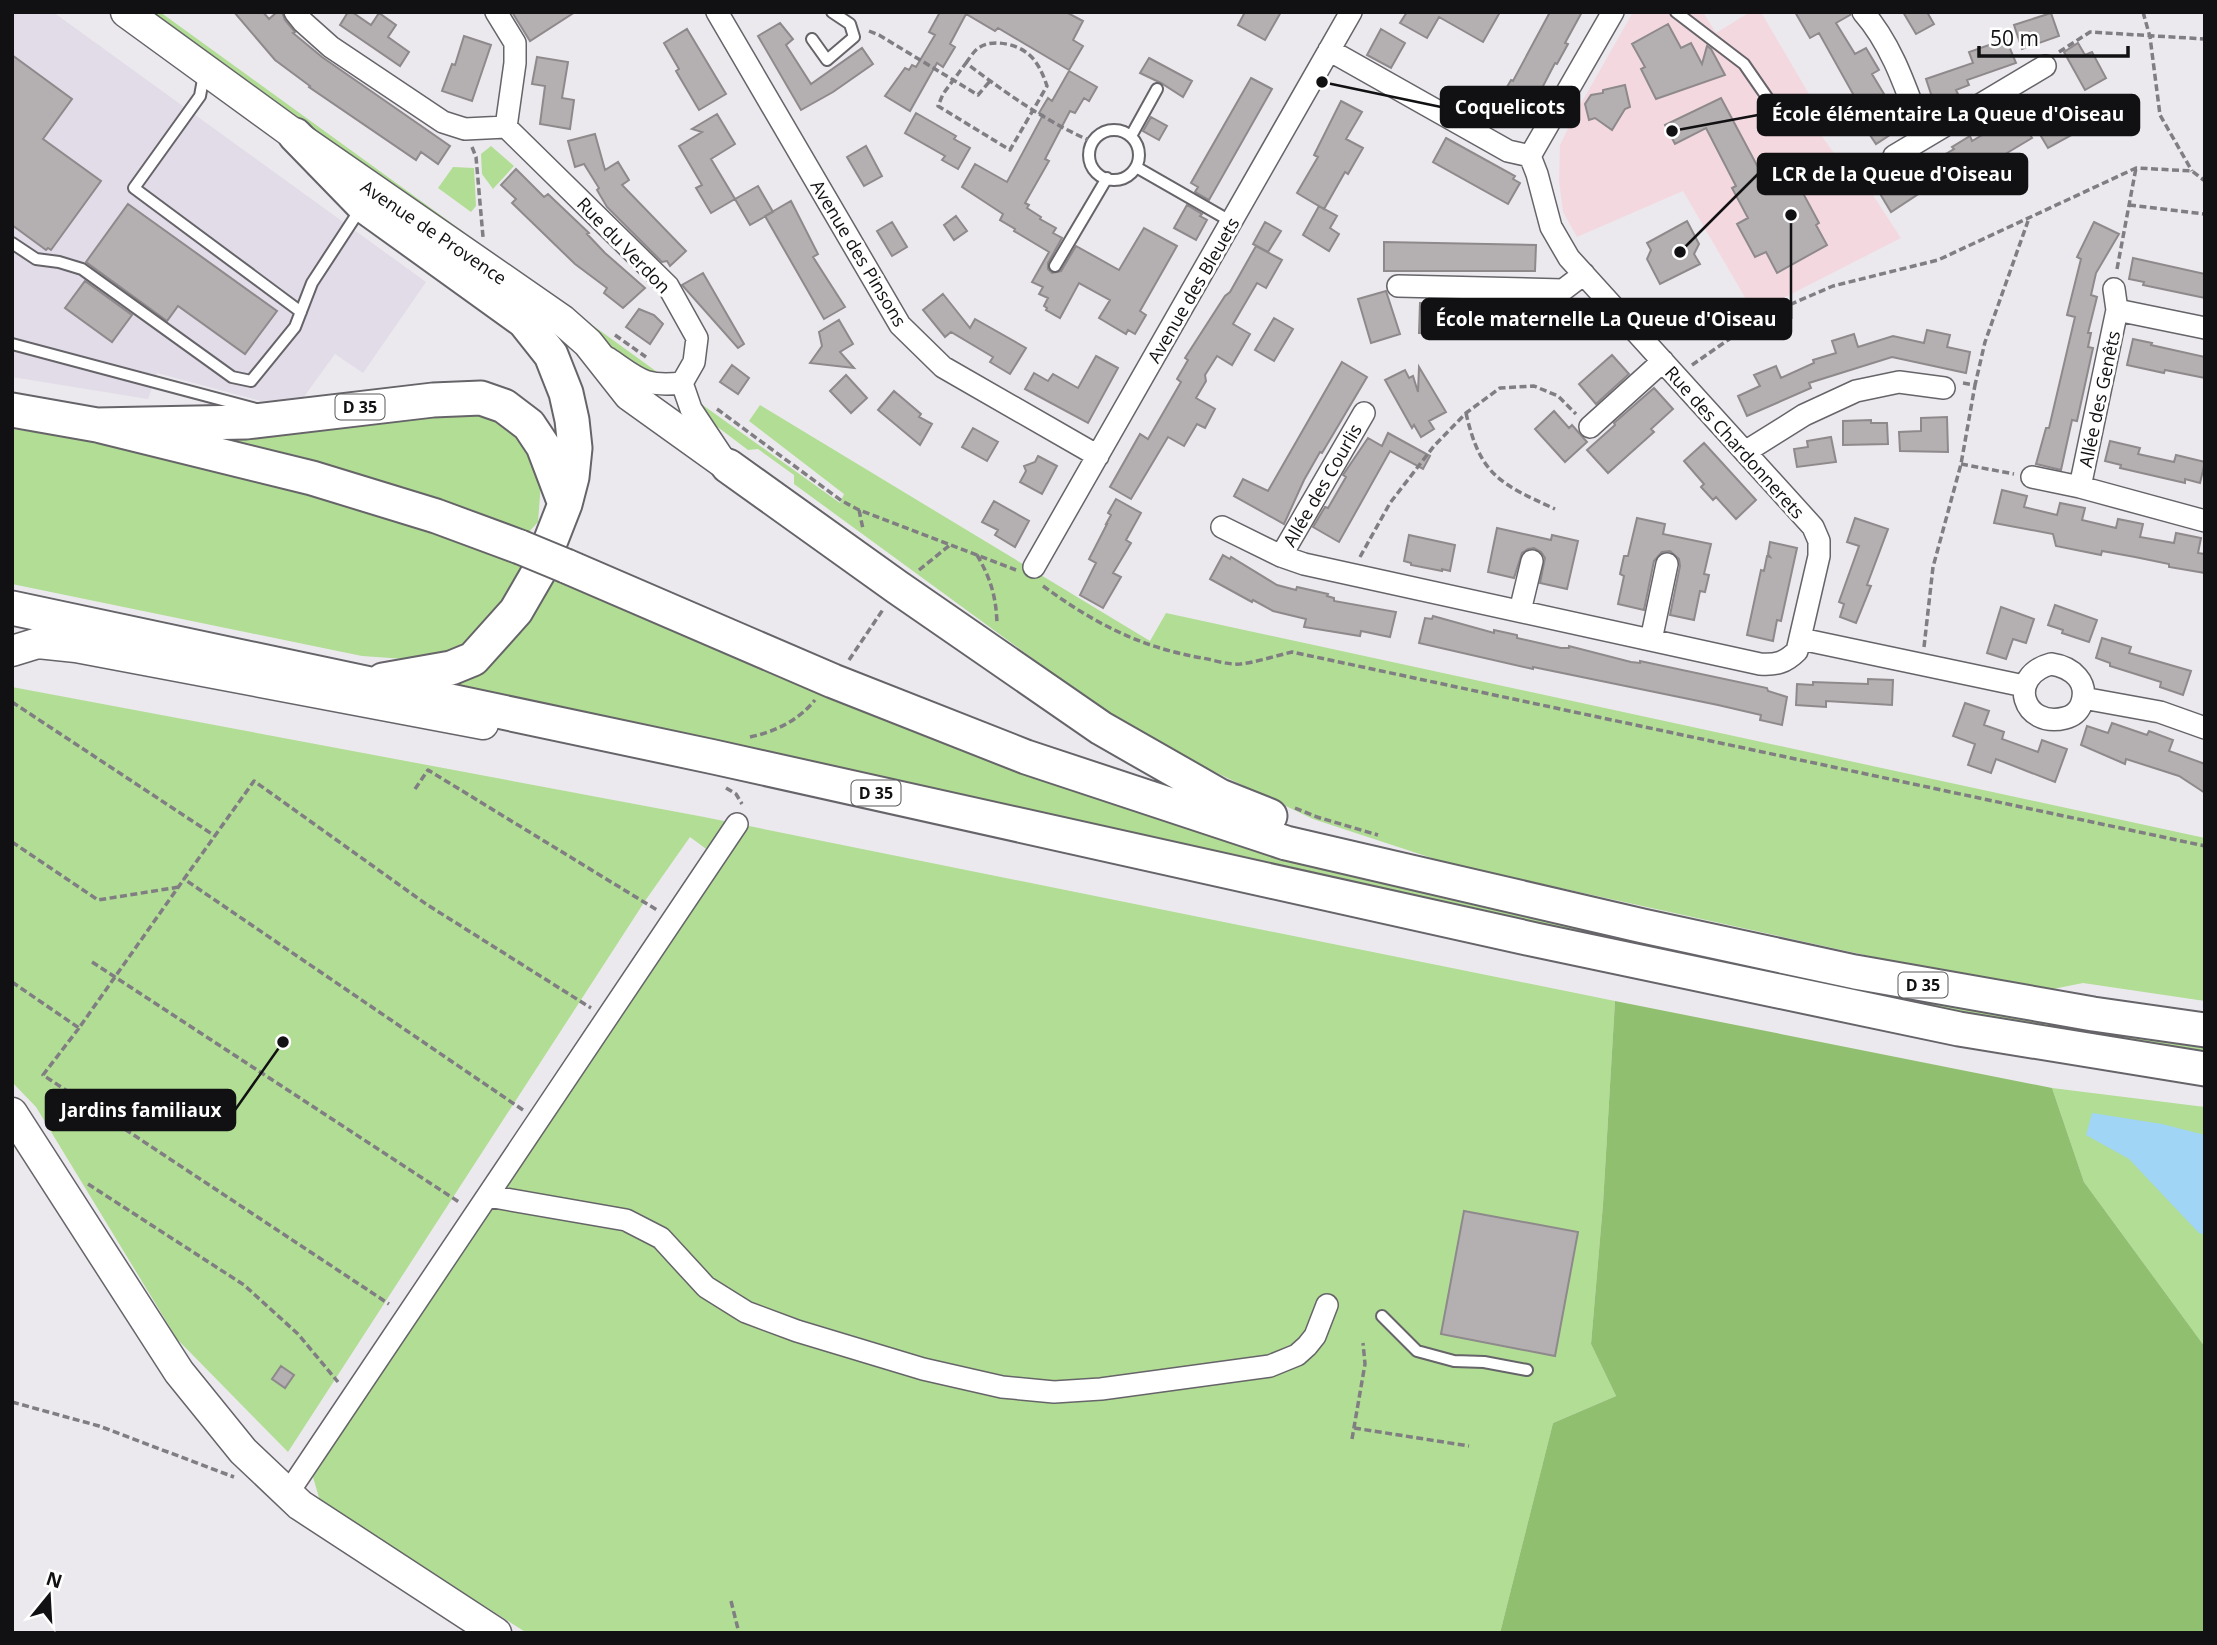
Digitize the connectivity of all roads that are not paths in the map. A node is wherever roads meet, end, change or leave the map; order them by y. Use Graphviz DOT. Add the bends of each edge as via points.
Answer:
graph roads {
  1 [pos="126,12"];
  2 [pos="295,12"];
  3 [pos="496,12"];
  4 [pos="741,12"];
  5 [pos="832,12"];
  6 [pos="1613,12"];
  7 [pos="1676,12"];
  8 [pos="1863,12"];
  9 [pos="1343,15"];
  10 [pos="722,21"];
  11 [pos="812,39"];
  12 [pos="1329,50"];
  13 [pos="2045,66"];
  14 [pos="205,69"];
  15 [pos="1157,89"];
  16 [pos="1771,103"];
  17 [pos="506,127"];
  18 [pos="295,135"];
  19 [pos="1131,136"];
  20 [pos="1924,137"];
  21 [pos="1530,156"];
  22 [pos="1894,156"];
  23 [pos="1136,167"];
  24 [pos="1107,178"];
  25 [pos="363,205"];
  26 [pos="404,212"];
  27 [pos="1232,222"];
  28 [pos="12,243"];
  29 [pos="1055,266"];
  30 [pos="1584,274"];
  31 [pos="1398,286"];
  32 [pos="301,312"];
  33 [pos="2205,328"];
  34 [pos="588,343"];
  35 [pos="12,344"];
  36 [pos="1663,361"];
  37 [pos="682,383"];
  38 [pos="1944,388"];
  39 [pos="12,410"];
  40 [pos="1364,413"];
  41 [pos="287,417"];
  42 [pos="97,425"];
  43 [pos="1590,427"];
  44 [pos="1745,452"];
  45 [pos="1098,456"];
  46 [pos="728,466"];
  47 [pos="2032,477"];
  48 [pos="2080,487"];
  49 [pos="565,504"];
  50 [pos="2205,521"];
  51 [pos="1222,527"];
  52 [pos="1280,556"];
  53 [pos="1532,561"];
  54 [pos="1667,564"];
  55 [pos="1035,574"];
  56 [pos="12,608"];
  57 [pos="1520,611"];
  58 [pos="1651,639"];
  59 [pos="1801,639"];
  60 [pos="12,651"];
  61 [pos="364,683"];
  62 [pos="2024,686"];
  63 [pos="2084,698"];
  64 [pos="2205,728"];
  65 [pos="638,740"];
  66 [pos="737,824"];
  67 [pos="1408,872"];
  68 [pos="2205,1030"];
  69 [pos="2205,1069"];
  70 [pos="12,1113"];
  71 [pos="488,1196"];
  72 [pos="1327,1305"];
  73 [pos="1382,1316"];
  74 [pos="1527,1370"];
  75 [pos="288,1493"];
  76 [pos="496,1633"];
  1 -- 14 [label="street, Avenue de Provence"];
  2 -- 17 [label="street" via="331,47 443,122 465,129"];
  3 -- 17 [label="street" via="515,43"];
  4 -- 10 [label="street"];
  5 -- 11 [label="lane" via="850,24 854,37 827,60"];
  6 -- 21 [label="street"];
  7 -- 16 [label="lane" via="1744,64"];
  8 -- 20 [label="street" via="1876,27 1901,77"];
  9 -- 12 [label="street, Avenue des Bleuets"];
  10 -- 45 [label="street, Avenue des Pinsons" via="900,325 943,367"];
  12 -- 21 [label="street" via="1508,150"];
  12 -- 27 [label="street, Avenue des Bleuets"];
  13 -- 20 [label="street"];
  14 -- 18 [label="street, Avenue de Provence"];
  14 -- 32 [label="lane" via="200,96 134,188"];
  15 -- 19 [label="lane"];
  17 -- 37 [label="street, Rue du Verdon" via="668,286 697,338 694,362"];
  18 -- 25 [label="main road"];
  18 -- 26 [label="street, Avenue de Provence"];
  19 -- 23 [label="lane" via="1139,151"];
  19 -- 24 [label="lane" via="1108,130 1093,142 1090,162"];
  20 -- 22 [label="street"];
  21 -- 30 [label="street, Rue des Chardonnerets" via="1551,227"];
  23 -- 24 [label="lane" via="1123,178"];
  23 -- 27 [label="lane"];
  24 -- 29 [label="lane"];
  25 -- 26 [label="lane"];
  25 -- 32 [label="lane" via="312,283"];
  25 -- 49 [label="main road" via="524,321 551,355 566,393 575,448"];
  26 -- 34 [label="street, Avenue de Provence" via="538,303"];
  27 -- 45 [label="street, Avenue des Bleuets"];
  28 -- 32 [label="lane" via="36,259 82,269 232,377 251,381 295,327"];
  30 -- 31 [label="street" via="1563,290"];
  30 -- 36 [label="street, Rue des Chardonnerets"];
  33 -- 48 [label="street, Allée des Genêts" via="2115,300"];
  34 -- 37 [label="street" via="643,382 659,386"];
  34 -- 46 [label="street, Avenue de Provence" via="629,395"];
  35 -- 41 [label="lane"];
  36 -- 43 [label="street"];
  36 -- 44 [label="street, Rue des Chardonnerets"];
  37 -- 46 [label="street" via="691,409"];
  38 -- 44 [label="street" via="1899,382 1856,391 1804,415"];
  39 -- 42 [label="main road, D 35"];
  40 -- 52 [label="street, Allée des Courlis"];
  41 -- 42 [label="main road, D 35"];
  41 -- 49 [label="main road, D 35" via="433,400 490,401 529,425 543,446"];
  42 -- 67 [label="main road, D 35, bridge" via="312,478 436,516 1026,757 1286,843"];
  44 -- 59 [label="street, Rue des Chardonnerets" via="1813,527 1819,541"];
  45 -- 55 [label="street, Avenue des Bleuets"];
  46 -- 67 [label="main road" via="1101,728 1220,796"];
  47 -- 48 [label="street, Allée des Genêts"];
  48 -- 50 [label="street, Allée des Genêts"];
  49 -- 61 [label="main road, D 35" via="516,611 473,659 451,668"];
  51 -- 52 [label="street"];
  52 -- 57 [label="street"];
  53 -- 57 [label="street"];
  54 -- 58 [label="street"];
  56 -- 61 [label="main road, D 35"];
  57 -- 58 [label="street"];
  58 -- 59 [label="street" via="1774,665 1788,660"];
  59 -- 62 [label="street"];
  60 -- 65 [label="street" via="38,643 76,646 555,738"];
  61 -- 65 [label="main road, D 35"];
  62 -- 63 [label="street" via="2040,667 2065,666 2075,673"];
  62 -- 63 [label="street" via="2026,703 2041,718 2069,717"];
  63 -- 64 [label="street" via="2160,712"];
  65 -- 69 [label="main road, D 35" via="1809,998 1959,1029"];
  66 -- 71 [label="street"];
  67 -- 68 [label="main road, D 35" via="1855,972"];
  70 -- 75 [label="street" via="179,1372 243,1451"];
  71 -- 72 [label="street" via="625,1220 661,1238 706,1287 746,1312 923,1369 1002,1387 1054,1392 1101,1389 1270,1366 1307,1346"];
  71 -- 75 [label="street"];
  73 -- 74 [label="lane" via="1417,1351 1454,1361"];
  75 -- 76 [label="street"];
}
